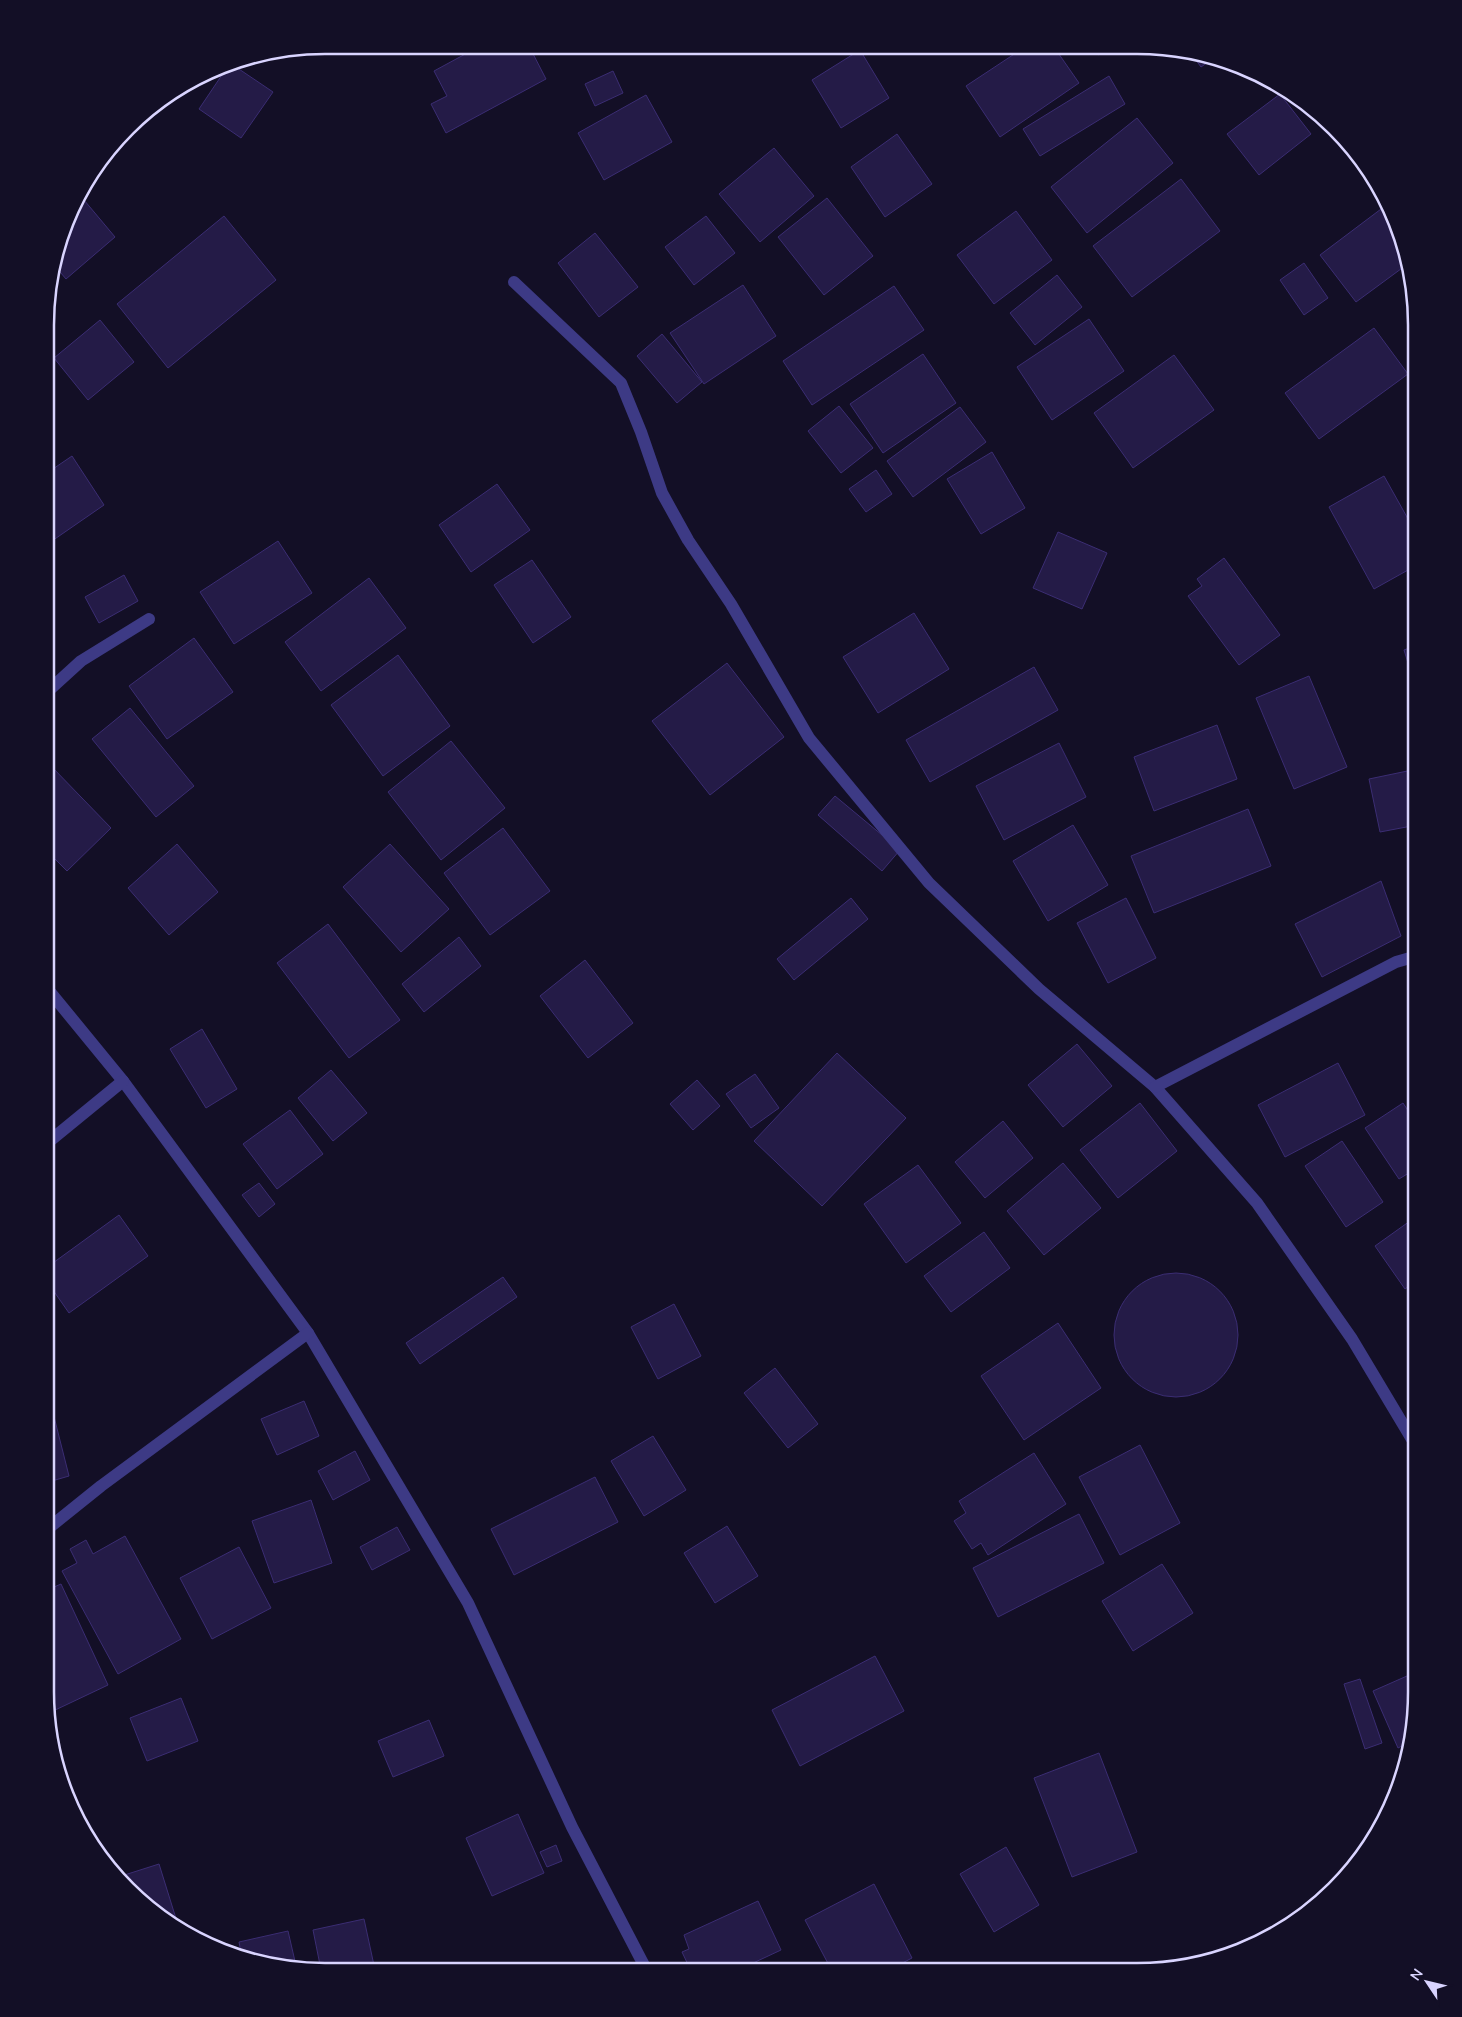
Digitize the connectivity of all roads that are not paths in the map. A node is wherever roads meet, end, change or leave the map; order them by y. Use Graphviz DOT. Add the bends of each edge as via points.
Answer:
graph roads {
  1 [pos="514,282"];
  2 [pos="149,618"];
  3 [pos="54,686"];
  4 [pos="1408,959"];
  5 [pos="54,997"];
  6 [pos="123,1081"];
  7 [pos="1155,1087"];
  8 [pos="54,1137"];
  9 [pos="308,1333"];
  10 [pos="1408,1433"];
  11 [pos="54,1524"];
  12 [pos="643,1963"];
  1 -- 7 [label="street" via="621,383 662,494 809,738 929,883 1038,989"];
  2 -- 3 [label="street" via="81,661"];
  4 -- 7 [label="street"];
  5 -- 6 [label="street"];
  6 -- 8 [label="street"];
  6 -- 9 [label="street"];
  7 -- 10 [label="street" via="1257,1203 1352,1339"];
  9 -- 11 [label="street"];
  9 -- 12 [label="street" via="468,1603 572,1827"];
}
